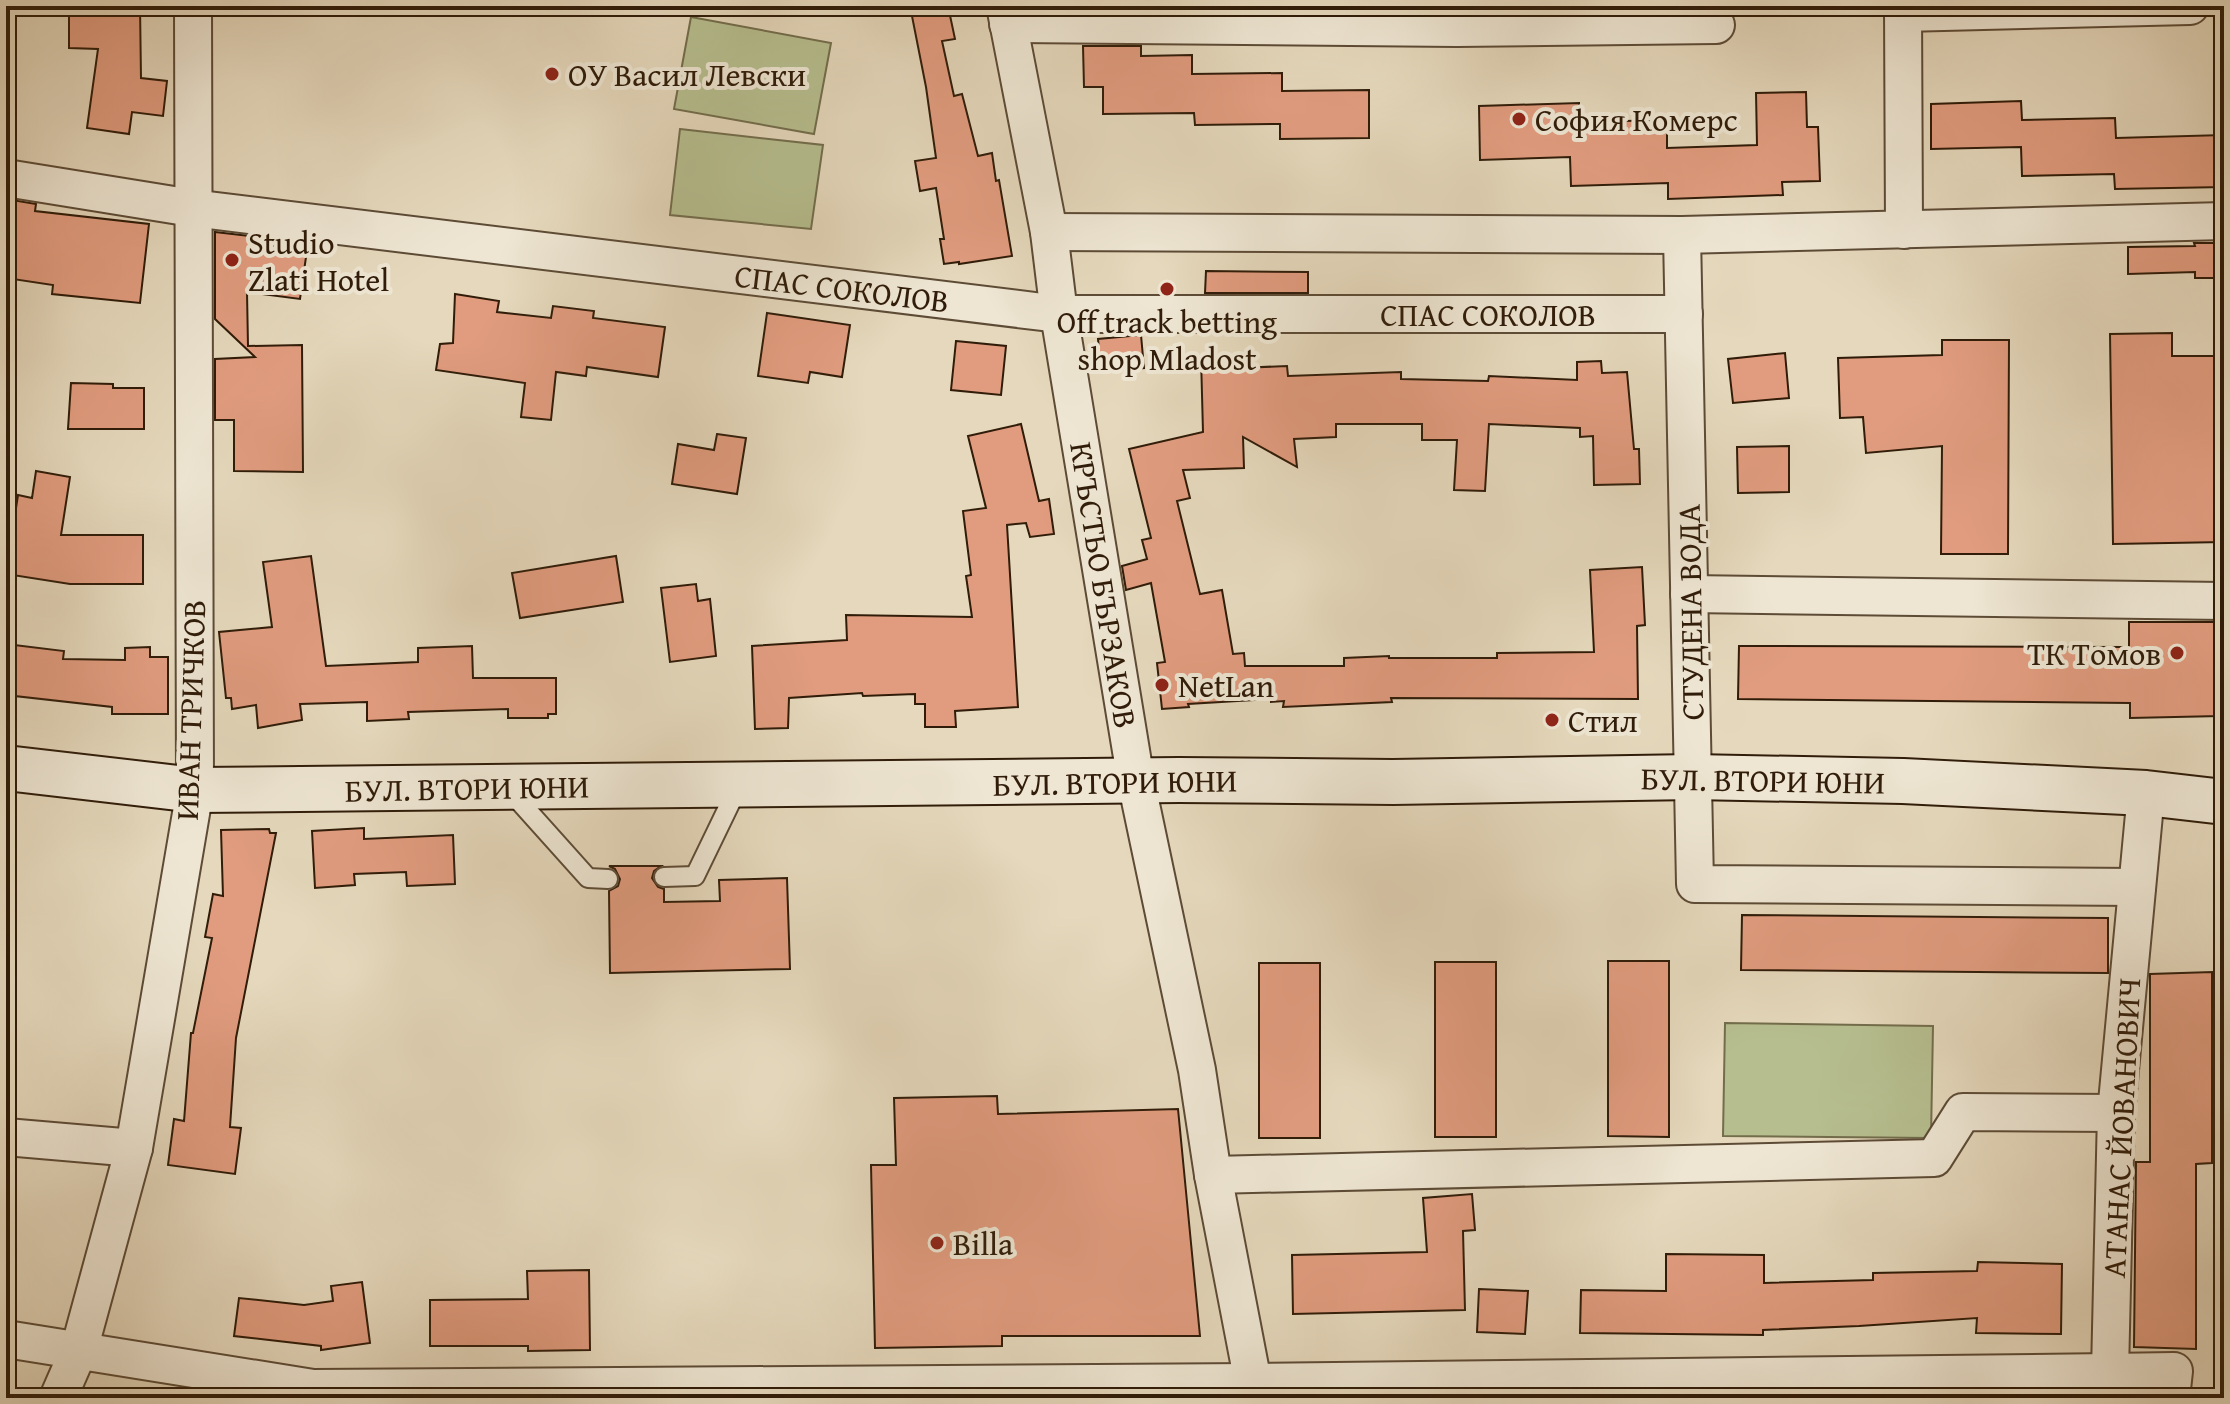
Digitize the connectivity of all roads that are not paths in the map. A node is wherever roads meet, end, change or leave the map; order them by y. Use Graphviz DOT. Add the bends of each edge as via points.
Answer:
graph roads {
  1 [pos="193,6"];
  2 [pos="2190,6"];
  3 [pos="1903,10"];
  4 [pos="1007,15"];
  5 [pos="1457,17"];
  6 [pos="1716,25"];
  7 [pos="6,178"];
  8 [pos="192,208"];
  9 [pos="2224,221"];
  10 [pos="1904,230"];
  11 [pos="1049,232"];
  12 [pos="1682,235"];
  13 [pos="1059,314"];
  14 [pos="1684,314"];
  15 [pos="1689,594"];
  16 [pos="2224,601"];
  17 [pos="6,768"];
  18 [pos="1693,777"];
  19 [pos="1136,781"];
  20 [pos="739,785"];
  21 [pos="507,787"];
  22 [pos="195,790"];
  23 [pos="2146,793"];
  24 [pos="2224,802"];
  25 [pos="664,877"];
  26 [pos="608,879"];
  27 [pos="2137,887"];
  28 [pos="2116,1113"];
  29 [pos="6,1137"];
  30 [pos="134,1148"];
  31 [pos="1213,1175"];
  32 [pos="6,1339"];
  33 [pos="79,1350"];
  34 [pos="2110,1372"];
  35 [pos="1255,1390"];
  36 [pos="312,1393"];
  37 [pos="58,1398"];
  38 [pos="2171,1398"];
  1 -- 8 [label="street, ИВАН ТРИЧКОВ"];
  2 -- 3 [label="street"];
  3 -- 10 [label="street"];
  4 -- 5 [label="street"];
  4 -- 11 [label="street, КРЪСТЬО БЪРЗАКОВ"];
  5 -- 6 [label="street"];
  7 -- 8 [label="street, СПАС СОКОЛОВ"];
  8 -- 13 [label="street, СПАС СОКОЛОВ"];
  8 -- 22 [label="street, ИВАН ТРИЧКОВ"];
  9 -- 10 [label="street"];
  10 -- 12 [label="street"];
  11 -- 12 [label="street"];
  11 -- 13 [label="street, КРЪСТЬО БЪРЗАКОВ"];
  12 -- 14 [label="street, СТУДЕНА ВОДА"];
  13 -- 14 [label="street, СПАС СОКОЛОВ"];
  13 -- 19 [label="street, КРЪСТЬО БЪРЗАКОВ"];
  14 -- 15 [label="street, СТУДЕНА ВОДА"];
  15 -- 16 [label="street"];
  15 -- 18 [label="street, СТУДЕНА ВОДА"];
  17 -- 22 [label="street, БУЛ. ВТОРИ ЮНИ"];
  18 -- 19 [label="street, БУЛ. ВТОРИ ЮНИ"];
  18 -- 23 [label="street, БУЛ. ВТОРИ ЮНИ"];
  18 -- 27 [label="street, СТУДЕНА ВОДА" via="1695,884"];
  19 -- 20 [label="street, БУЛ. ВТОРИ ЮНИ"];
  19 -- 31 [label="street, КРЪСТЬО БЪРЗАКОВ" via="1197,1070"];
  20 -- 21 [label="street, БУЛ. ВТОРИ ЮНИ"];
  20 -- 25 [label="lane" via="695,876"];
  21 -- 22 [label="street, БУЛ. ВТОРИ ЮНИ"];
  21 -- 26 [label="lane" via="588,878"];
  22 -- 30 [label="street, ИВАН ТРИЧКОВ"];
  23 -- 24 [label="street, БУЛ. ВТОРИ ЮНИ"];
  23 -- 27 [label="street, АТАНАС ЙОВАНОВИЧ"];
  27 -- 28 [label="street, АТАНАС ЙОВАНОВИЧ"];
  28 -- 31 [label="street" via="1963,1112 1934,1158"];
  28 -- 34 [label="street, АТАНАС ЙОВАНОВИЧ"];
  29 -- 30 [label="street"];
  30 -- 33 [label="street, ИВАН ТРИЧКОВ"];
  31 -- 35 [label="street, КРЪСТЬО БЪРЗАКОВ"];
  32 -- 33 [label="street"];
  33 -- 36 [label="street"];
  33 -- 37 [label="street, ИВАН ТРИЧКОВ"];
  34 -- 35 [label="street"];
  34 -- 38 [label="street" via="2174,1371"];
  35 -- 36 [label="street"];
}
